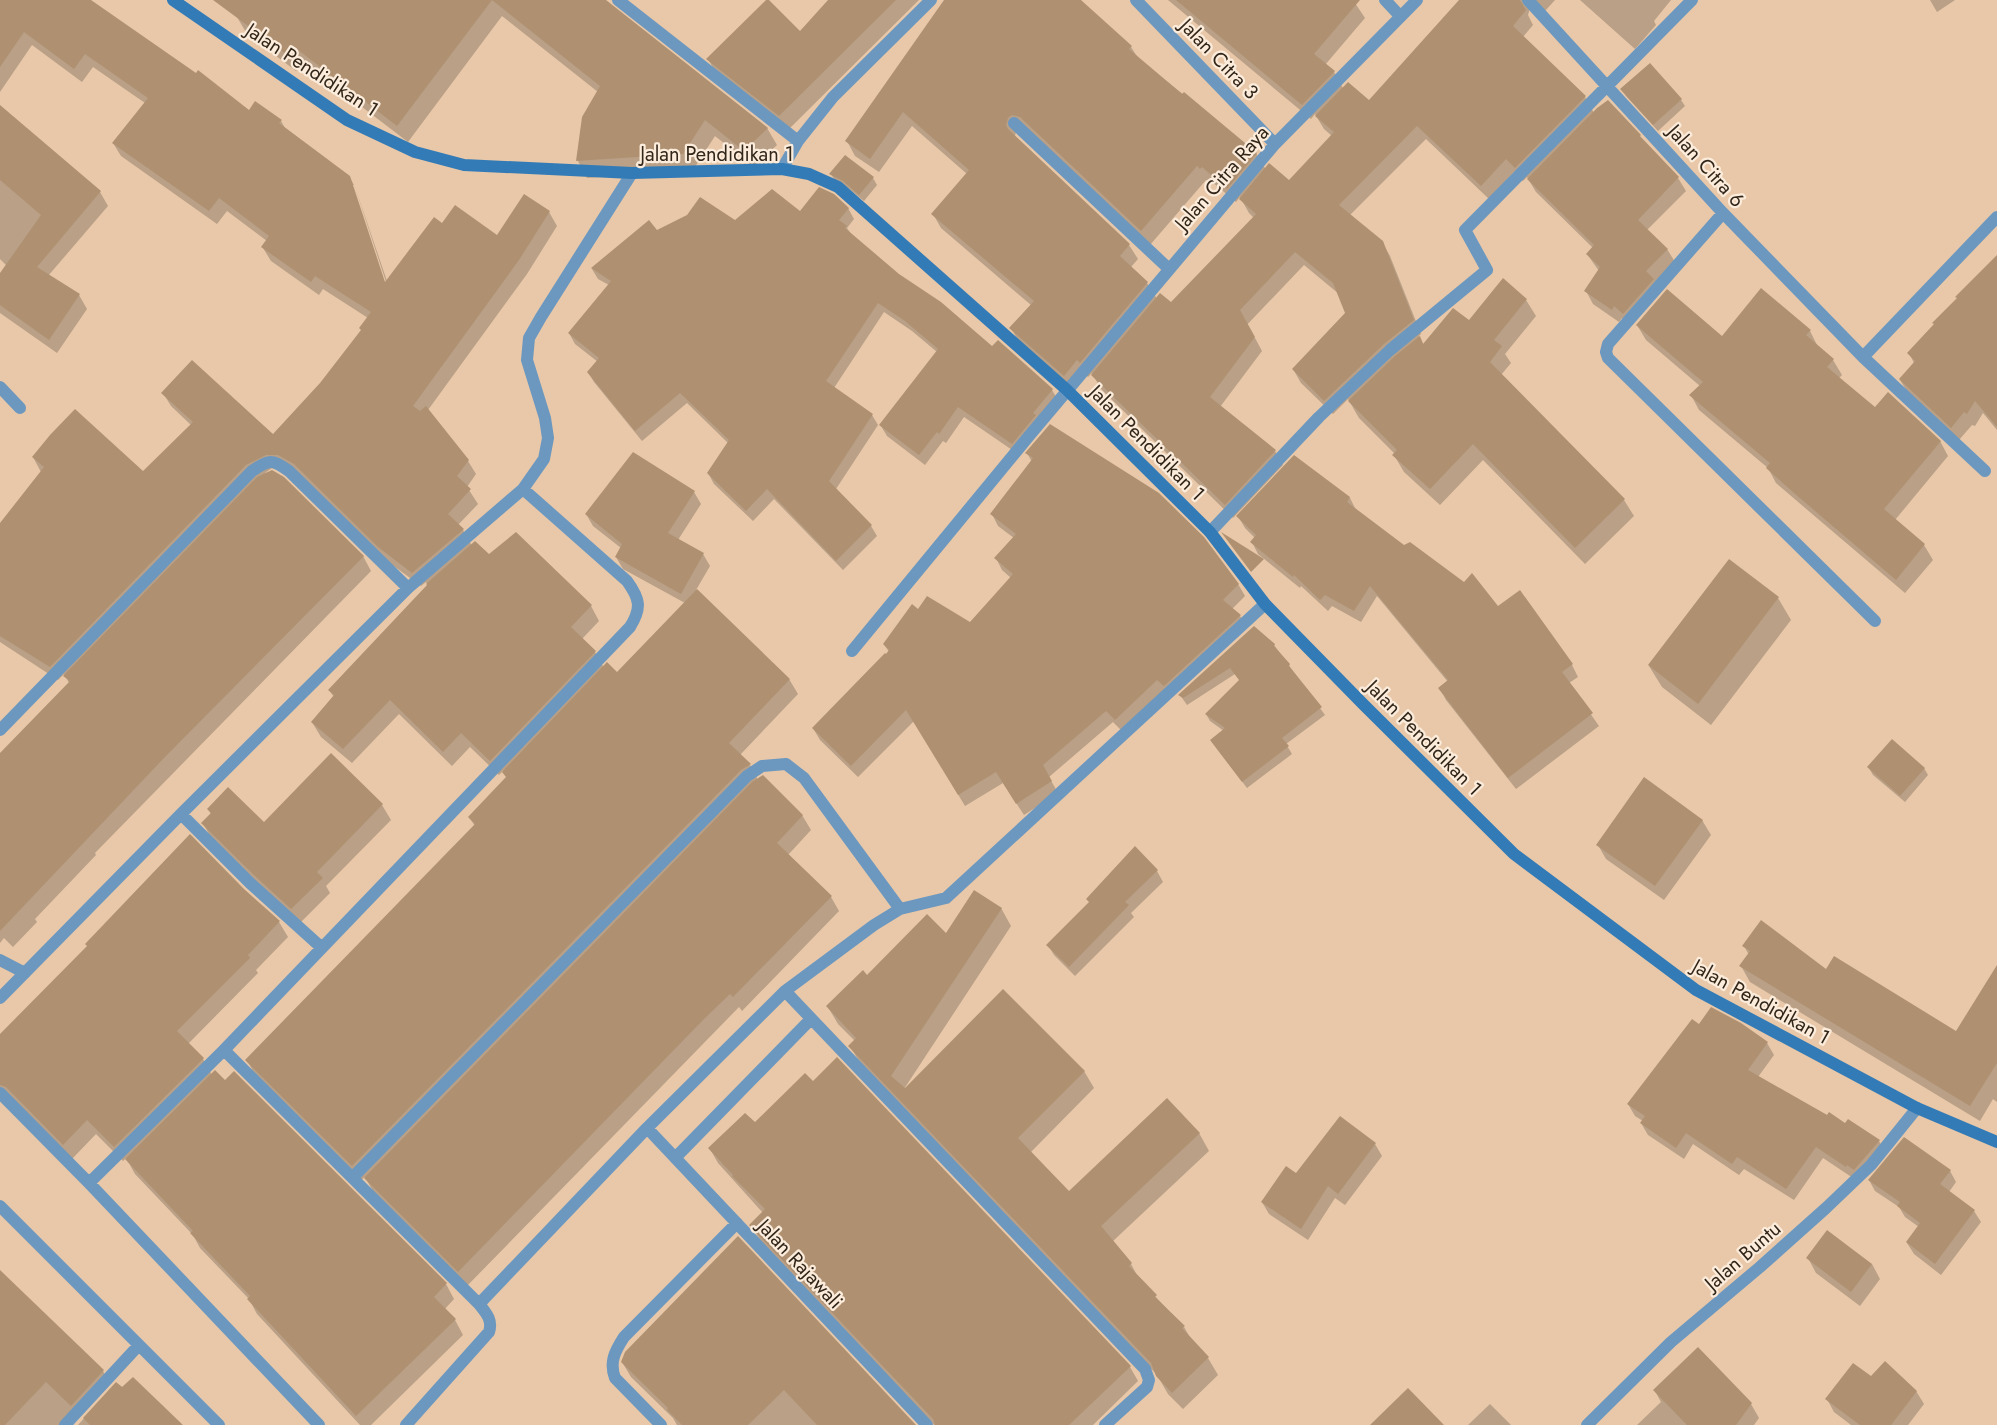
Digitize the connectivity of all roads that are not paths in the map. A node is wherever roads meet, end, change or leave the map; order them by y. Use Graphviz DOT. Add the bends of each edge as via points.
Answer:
graph roads {
  1 [pos="173,0"];
  2 [pos="618,0"];
  3 [pos="932,0"];
  4 [pos="1136,0"];
  5 [pos="1385,0"];
  6 [pos="1417,0"];
  7 [pos="1528,0"];
  8 [pos="1692,0"];
  9 [pos="1400,16"];
  10 [pos="1607,85"];
  11 [pos="1014,123"];
  12 [pos="798,141"];
  13 [pos="1275,144"];
  14 [pos="782,169"];
  15 [pos="632,173"];
  16 [pos="1723,213"];
  17 [pos="1997,217"];
  18 [pos="1169,269"];
  19 [pos="1863,357"];
  20 [pos="0,387"];
  21 [pos="1067,390"];
  22 [pos="20,408"];
  23 [pos="1985,471"];
  24 [pos="523,489"];
  25 [pos="1210,532"];
  26 [pos="408,588"];
  27 [pos="1265,604"];
  28 [pos="1875,622"];
  29 [pos="852,651"];
  30 [pos="0,730"];
  31 [pos="180,814"];
  32 [pos="900,909"];
  33 [pos="322,948"];
  34 [pos="0,960"];
  35 [pos="25,972"];
  36 [pos="785,991"];
  37 [pos="0,998"];
  38 [pos="810,1020"];
  39 [pos="224,1050"];
  40 [pos="0,1093"];
  41 [pos="1917,1108"];
  42 [pos="647,1128"];
  43 [pos="1997,1142"];
  44 [pos="675,1158"];
  45 [pos="354,1178"];
  46 [pos="89,1183"];
  47 [pos="3,1214"];
  48 [pos="737,1224"];
  49 [pos="479,1304"];
  50 [pos="139,1345"];
  51 [pos="65,1425"];
  52 [pos="219,1425"];
  53 [pos="320,1425"];
  54 [pos="406,1425"];
  55 [pos="661,1425"];
  56 [pos="927,1425"];
  57 [pos="1105,1425"];
  58 [pos="1587,1425"];
  1 -- 15 [label="street, Jalan Pendidikan 1" via="347,120 415,152 464,165"];
  2 -- 12 [label="street"];
  3 -- 12 [label="street" via="833,97"];
  4 -- 13 [label="street, Jalan Citra 3"];
  5 -- 9 [label="street"];
  6 -- 9 [label="street, Jalan Citra Raya"];
  7 -- 10 [label="street, Jalan Citra 6"];
  8 -- 10 [label="street"];
  9 -- 13 [label="street, Jalan Citra Raya"];
  10 -- 16 [label="street, Jalan Citra 6"];
  10 -- 25 [label="street" via="1465,230 1487,270 1390,350 1319,417"];
  11 -- 18 [label="street"];
  12 -- 14 [label="street"];
  13 -- 18 [label="street, Jalan Citra Raya"];
  14 -- 15 [label="street, Jalan Pendidikan 1"];
  14 -- 21 [label="street, Jalan Pendidikan 1" via="810,174 838,187"];
  15 -- 24 [label="street" via="530,338 527,360 548,438 544,458"];
  16 -- 19 [label="street, Jalan Citra 6"];
  16 -- 28 [label="street" via="1608,344 1608,358"];
  17 -- 19 [label="street"];
  18 -- 21 [label="street, Jalan Citra Raya"];
  19 -- 23 [label="street, Jalan Citra 6"];
  20 -- 22 [label="street"];
  21 -- 25 [label="street, Jalan Pendidikan 1"];
  21 -- 29 [label="street, Jalan Citra Raya"];
  24 -- 26 [label="street"];
  24 -- 33 [label="street" via="627,581 637,596 638,614 630,627"];
  25 -- 27 [label="street, Jalan Pendidikan 1"];
  26 -- 30 [label="street" via="289,471 276,462 266,462 245,478"];
  26 -- 31 [label="street"];
  27 -- 32 [label="street" via="946,898"];
  27 -- 41 [label="street, Jalan Pendidikan 1" via="1514,854 1696,990"];
  31 -- 33 [label="street"];
  31 -- 35 [label="street"];
  32 -- 36 [label="street"];
  32 -- 45 [label="street" via="804,778 786,764 762,766 747,776"];
  33 -- 39 [label="street"];
  34 -- 35 [label="street"];
  35 -- 37 [label="street"];
  36 -- 38 [label="street"];
  36 -- 42 [label="street"];
  38 -- 44 [label="street"];
  38 -- 57 [label="street" via="1145,1369 1146,1387"];
  39 -- 45 [label="street"];
  39 -- 46 [label="street"];
  40 -- 46 [label="street"];
  41 -- 43 [label="street, Jalan Pendidikan 1"];
  41 -- 58 [label="street, Jalan Buntu" via="1871,1165 1760,1267 1671,1342"];
  42 -- 44 [label="street, Jalan Rajawali"];
  42 -- 49 [label="street"];
  44 -- 48 [label="street, Jalan Rajawali"];
  45 -- 49 [label="street"];
  46 -- 53 [label="street"];
  47 -- 50 [label="street"];
  48 -- 55 [label="street" via="624,1337 614,1351 612,1369 615,1378"];
  48 -- 56 [label="street, Jalan Rajawali"];
  49 -- 54 [label="street" via="490,1319 489,1332"];
  50 -- 51 [label="street"];
  50 -- 52 [label="street"];
}
